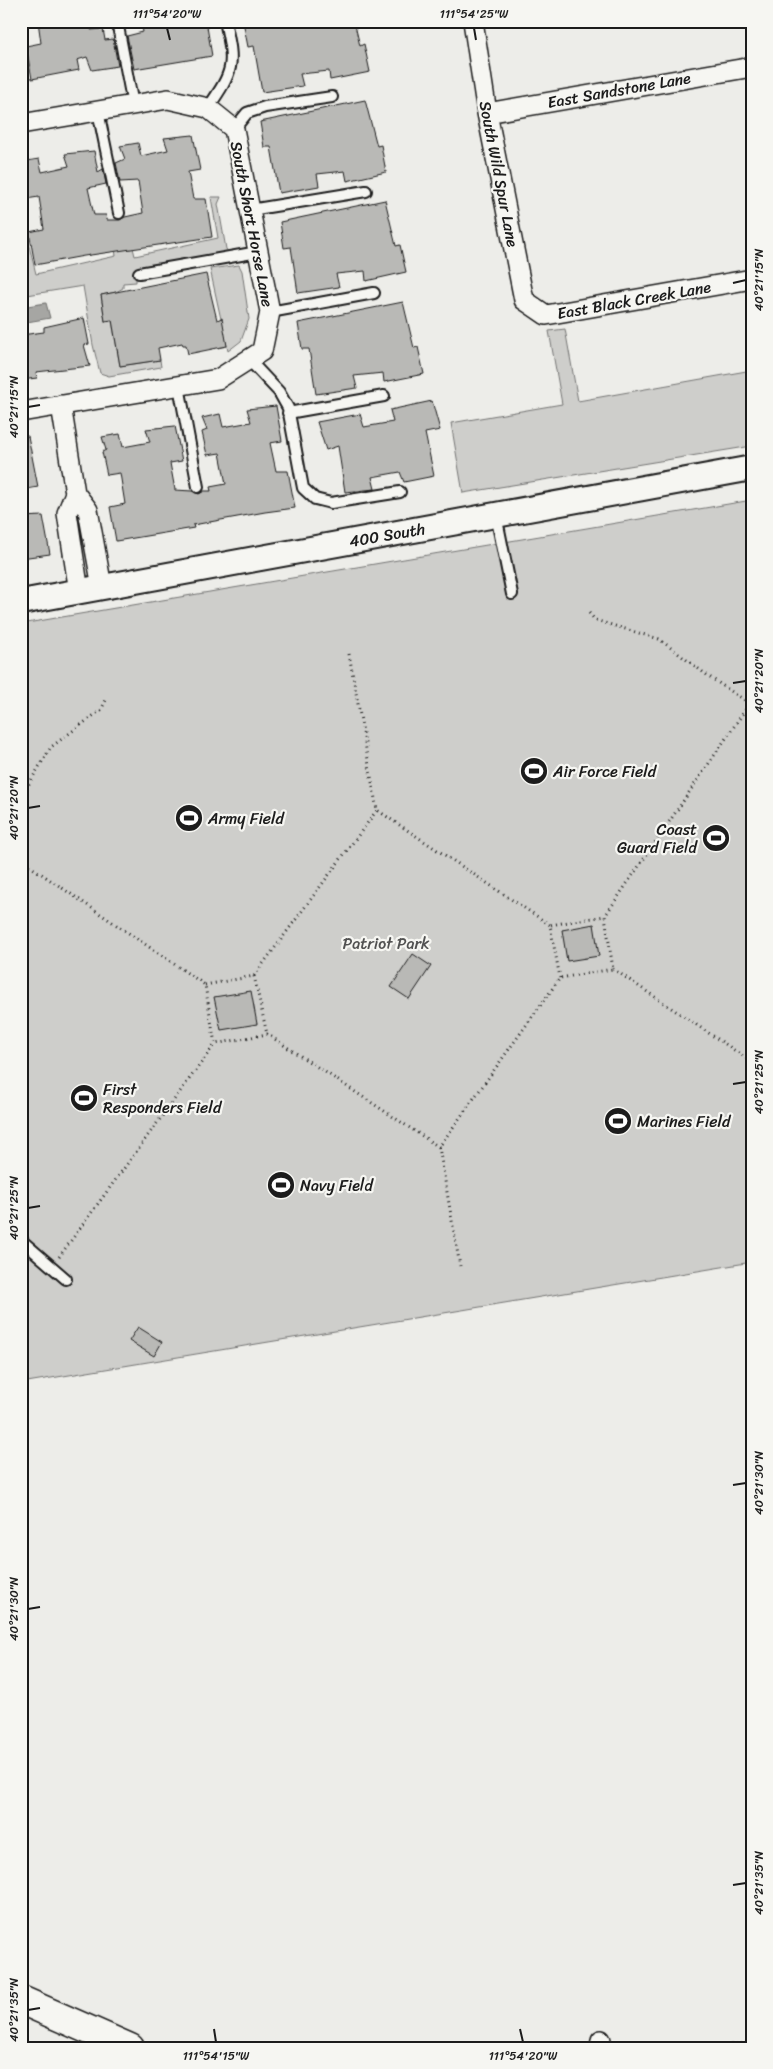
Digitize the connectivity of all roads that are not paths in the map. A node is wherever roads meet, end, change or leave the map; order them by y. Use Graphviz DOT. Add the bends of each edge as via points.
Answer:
graph roads {
  1 [pos="117,21"];
  2 [pos="226,21"];
  3 [pos="474,21"];
  4 [pos="752,67"];
  5 [pos="332,97"];
  6 [pos="134,105"];
  7 [pos="208,108"];
  8 [pos="98,111"];
  9 [pos="486,113"];
  10 [pos="21,124"];
  11 [pos="234,129"];
  12 [pos="366,191"];
  13 [pos="250,210"];
  14 [pos="119,213"];
  15 [pos="258,252"];
  16 [pos="139,273"];
  17 [pos="752,279"];
  18 [pos="374,293"];
  19 [pos="270,312"];
  20 [pos="546,316"];
  21 [pos="255,355"];
  22 [pos="179,386"];
  23 [pos="384,396"];
  24 [pos="61,405"];
  25 [pos="21,412"];
  26 [pos="288,413"];
  27 [pos="752,468"];
  28 [pos="198,487"];
  29 [pos="400,492"];
  30 [pos="75,493"];
  31 [pos="496,515"];
  32 [pos="102,587"];
  33 [pos="79,592"];
  34 [pos="512,594"];
  35 [pos="21,602"];
  36 [pos="21,1240"];
  37 [pos="66,1279"];
  38 [pos="21,2000"];
  39 [pos="130,2048"];
  1 -- 6 [label="lane"];
  2 -- 7 [label="lane" via="232,63 227,81"];
  3 -- 9 [label="street, South Wild Spur Lane"];
  4 -- 9 [label="street, East Sandstone Lane"];
  5 -- 11 [label="lane" via="265,106 248,113"];
  6 -- 7 [label="street" via="168,99"];
  6 -- 8 [label="street"];
  7 -- 11 [label="street, South Short Horse Lane"];
  8 -- 10 [label="street"];
  8 -- 14 [label="lane"];
  9 -- 20 [label="street, South Wild Spur Lane" via="524,300"];
  11 -- 13 [label="street, South Short Horse Lane"];
  12 -- 13 [label="lane"];
  13 -- 15 [label="street, South Short Horse Lane"];
  15 -- 16 [label="lane"];
  15 -- 19 [label="street, South Short Horse Lane"];
  17 -- 20 [label="street, East Black Creek Lane"];
  18 -- 19 [label="lane"];
  19 -- 21 [label="street, South Short Horse Lane"];
  21 -- 22 [label="street" via="218,379"];
  21 -- 26 [label="lane" via="279,392"];
  22 -- 24 [label="street"];
  22 -- 28 [label="lane"];
  23 -- 26 [label="lane"];
  24 -- 25 [label="street"];
  24 -- 30 [label="street"];
  26 -- 29 [label="lane" via="303,488 315,499 331,503"];
  27 -- 31 [label="street, 400 South"];
  30 -- 32 [label="street" via="88,510"];
  30 -- 33 [label="street" via="67,513"];
  31 -- 32 [label="street, 400 South"];
  31 -- 34 [label="lane"];
  32 -- 33 [label="street, 400 South"];
  33 -- 35 [label="street, 400 South"];
  36 -- 37 [label="lane"];
  38 -- 39 [label="main road"];
}
